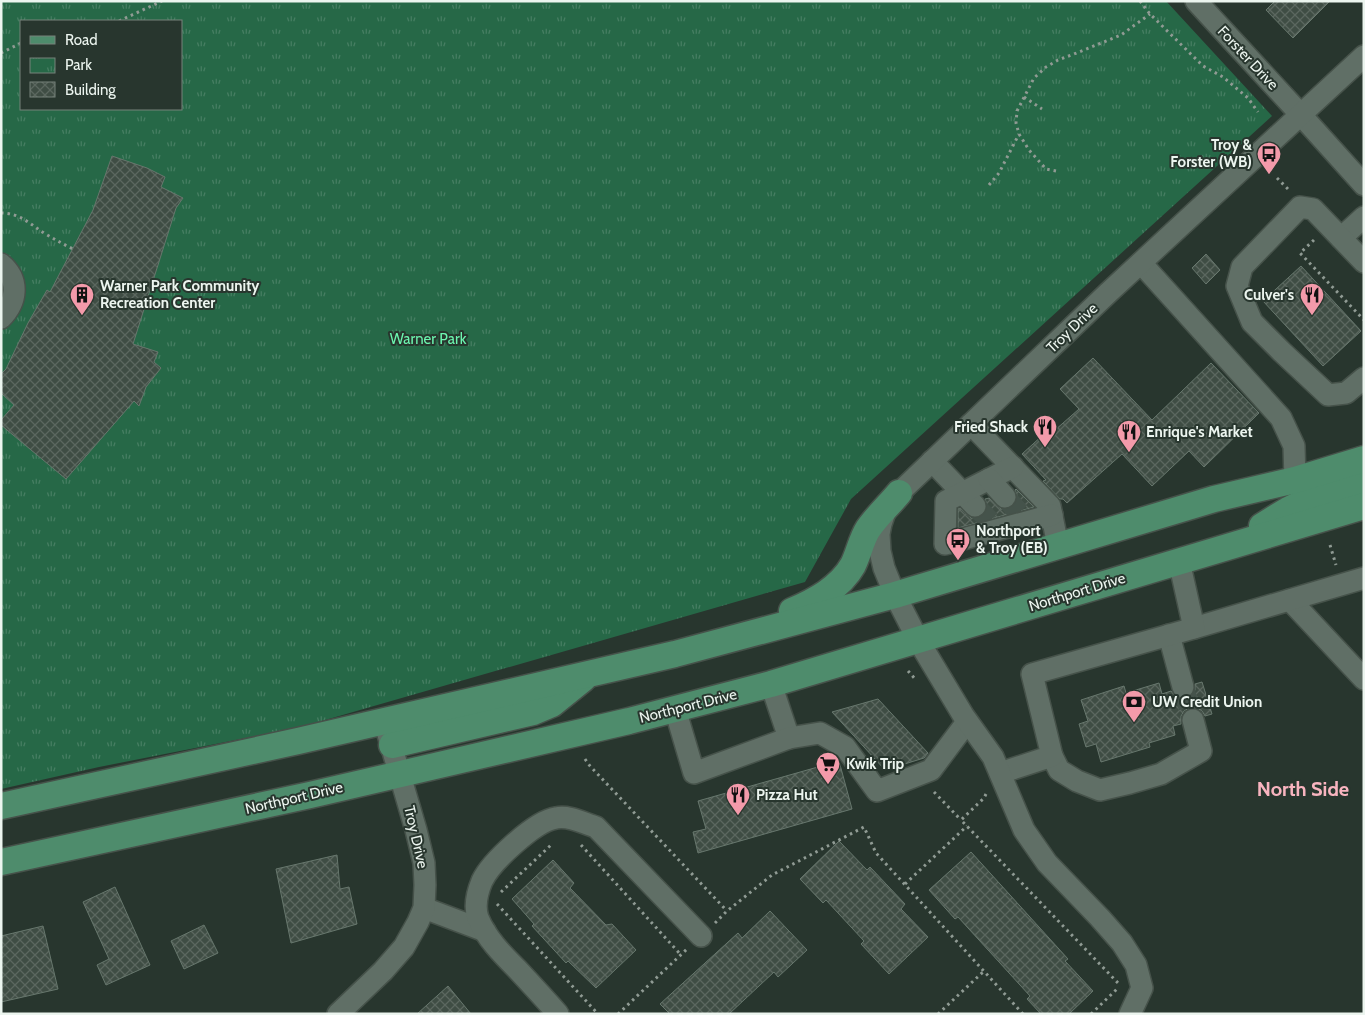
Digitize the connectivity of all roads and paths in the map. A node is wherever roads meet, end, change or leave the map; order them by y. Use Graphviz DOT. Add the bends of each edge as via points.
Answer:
graph roads {
  1 [pos="162,1"];
  2 [pos="1140,1"];
  3 [pos="1196,1"];
  4 [pos="1150,14"];
  5 [pos="121,20"];
  6 [pos="20,44"];
  7 [pos="1,53"];
  8 [pos="1364,56"];
  9 [pos="1024,97"];
  10 [pos="1042,109"];
  11 [pos="1258,112"];
  12 [pos="1301,115"];
  13 [pos="1019,134"];
  14 [pos="1056,171"];
  15 [pos="1277,178"];
  16 [pos="989,185"];
  17 [pos="1364,185"];
  18 [pos="1306,208"];
  19 [pos="1,214"];
  20 [pos="1364,217"];
  21 [pos="1341,238"];
  22 [pos="73,249"];
  23 [pos="1364,262"];
  24 [pos="1141,263"];
  25 [pos="1,264"];
  26 [pos="1,318"];
  27 [pos="1364,320"];
  28 [pos="1364,378"];
  29 [pos="971,424"];
  30 [pos="1364,459"];
  31 [pos="932,461"];
  32 [pos="1013,467"];
  33 [pos="990,479"];
  34 [pos="1295,480"];
  35 [pos="1364,481"];
  36 [pos="898,493"];
  37 [pos="1005,497"];
  38 [pos="969,499"];
  39 [pos="1364,506"];
  40 [pos="1052,515"];
  41 [pos="966,540"];
  42 [pos="1058,546"];
  43 [pos="1229,546"];
  44 [pos="1179,561"];
  45 [pos="973,572"];
  46 [pos="1364,578"];
  47 [pos="895,595"];
  48 [pos="1290,600"];
  49 [pos="1194,628"];
  50 [pos="1169,635"];
  51 [pos="918,640"];
  52 [pos="675,654"];
  53 [pos="1364,679"];
  54 [pos="771,684"];
  55 [pos="1183,688"];
  56 [pos="675,709"];
  57 [pos="1192,720"];
  58 [pos="967,722"];
  59 [pos="388,733"];
  60 [pos="789,738"];
  61 [pos="1052,756"];
  62 [pos="585,759"];
  63 [pos="1000,773"];
  64 [pos="401,774"];
  65 [pos="918,775"];
  66 [pos="1,806"];
  67 [pos="961,820"];
  68 [pos="967,826"];
  69 [pos="555,840"];
  70 [pos="578,841"];
  71 [pos="1,862"];
  72 [pos="905,884"];
  73 [pos="500,893"];
  74 [pos="494,900"];
  75 [pos="424,908"];
  76 [pos="727,911"];
  77 [pos="485,932"];
  78 [pos="701,936"];
  79 [pos="681,955"];
  80 [pos="984,971"];
  81 [pos="338,1014"];
  82 [pos="558,1014"];
  83 [pos="598,1014"];
  84 [pos="618,1014"];
  85 [pos="938,1014"];
  86 [pos="1023,1014"];
  87 [pos="1130,1014"];
  1 -- 5 [label="path"];
  2 -- 4 [label="path"];
  3 -- 12 [label="street, Forster Drive"];
  4 -- 9 [label="path" via="1121,35 1046,67 1034,78"];
  4 -- 11 [label="path" via="1203,66 1248,98"];
  6 -- 7 [label="path"];
  8 -- 12 [label="street, Troy Drive"];
  9 -- 10 [label="path"];
  9 -- 13 [label="path" via="1017,111"];
  12 -- 17 [label="street, Forster Drive"];
  12 -- 24 [label="street, Troy Drive"];
  13 -- 14 [label="path" via="1046,169"];
  13 -- 16 [label="path" via="999,173"];
  15 -- 18 [label="path"];
  18 -- 21 [label="street"];
  18 -- 27 [label="path" via="1318,236 1300,252"];
  18 -- 28 [label="street" via="1242,267 1237,286 1252,322 1328,395 1346,393"];
  19 -- 22 [label="path" via="24,219"];
  20 -- 21 [label="street"];
  21 -- 23 [label="street"];
  24 -- 29 [label="street, Troy Drive"];
  24 -- 34 [label="street" via="1281,418 1294,446"];
  25 -- 26 [label="street" via="11,275 14,298 10,309"];
  29 -- 31 [label="street, Troy Drive"];
  29 -- 32 [label="street"];
  30 -- 34 [label="main road"];
  31 -- 36 [label="street, Troy Drive"];
  31 -- 38 [label="street"];
  32 -- 33 [label="street"];
  32 -- 40 [label="street" via="1050,506"];
  33 -- 37 [label="street"];
  33 -- 38 [label="street"];
  34 -- 42 [label="main road" via="1214,499"];
  35 -- 43 [label="main road" via="1321,494"];
  36 -- 47 [label="street, Troy Drive" via="885,512 879,534 884,568"];
  36 -- 52 [label="main road" via="868,528 853,564 829,592 795,609"];
  38 -- 41 [label="street" via="946,501 945,544"];
  39 -- 43 [label="main road, Northport Drive"];
  40 -- 41 [label="street" via="1023,518"];
  40 -- 42 [label="street"];
  41 -- 45 [label="street"];
  42 -- 45 [label="main road"];
  43 -- 44 [label="main road, Northport Drive"];
  44 -- 49 [label="street"];
  44 -- 51 [label="main road, Northport Drive"];
  45 -- 47 [label="main road"];
  46 -- 48 [label="street"];
  47 -- 51 [label="street, Troy Drive"];
  47 -- 52 [label="main road"];
  48 -- 49 [label="street"];
  48 -- 53 [label="street"];
  49 -- 50 [label="street"];
  50 -- 55 [label="street"];
  50 -- 61 [label="street" via="1032,674"];
  51 -- 54 [label="main road, Northport Drive"];
  51 -- 58 [label="street, Troy Drive"];
  52 -- 59 [label="main road" via="588,675 552,704 533,712"];
  54 -- 56 [label="main road, Northport Drive"];
  54 -- 60 [label="street"];
  56 -- 60 [label="street" via="694,773"];
  56 -- 64 [label="main road, Northport Drive"];
  57 -- 61 [label="street" via="1201,751 1161,774 1130,783 1100,790 1059,770"];
  58 -- 63 [label="street, Troy Drive"];
  58 -- 65 [label="street" via="931,770"];
  59 -- 64 [label="street, Troy Drive"];
  59 -- 66 [label="main road" via="298,742"];
  60 -- 65 [label="street" via="820,733 845,747 877,791"];
  61 -- 63 [label="street"];
  62 -- 76 [label="path"];
  63 -- 87 [label="street, Troy Drive" via="1024,830 1047,863 1122,943 1136,965 1142,988"];
  64 -- 71 [label="main road, Northport Drive"];
  64 -- 75 [label="street, Troy Drive" via="424,863"];
  65 -- 67 [label="path"];
  68 -- 72 [label="path"];
  69 -- 73 [label="path"];
  70 -- 79 [label="path"];
  72 -- 76 [label="path" via="876,853 864,827 772,875"];
  72 -- 80 [label="path"];
  74 -- 83 [label="path"];
  75 -- 77 [label="street"];
  75 -- 81 [label="street, Troy Drive" via="404,946"];
  76 -- 78 [label="path"];
  77 -- 78 [label="street" via="475,905 483,880 525,835 556,817 572,818 596,827"];
  77 -- 82 [label="street"];
  78 -- 79 [label="path"];
  79 -- 84 [label="path"];
  80 -- 85 [label="path"];
  80 -- 86 [label="path"];
}
